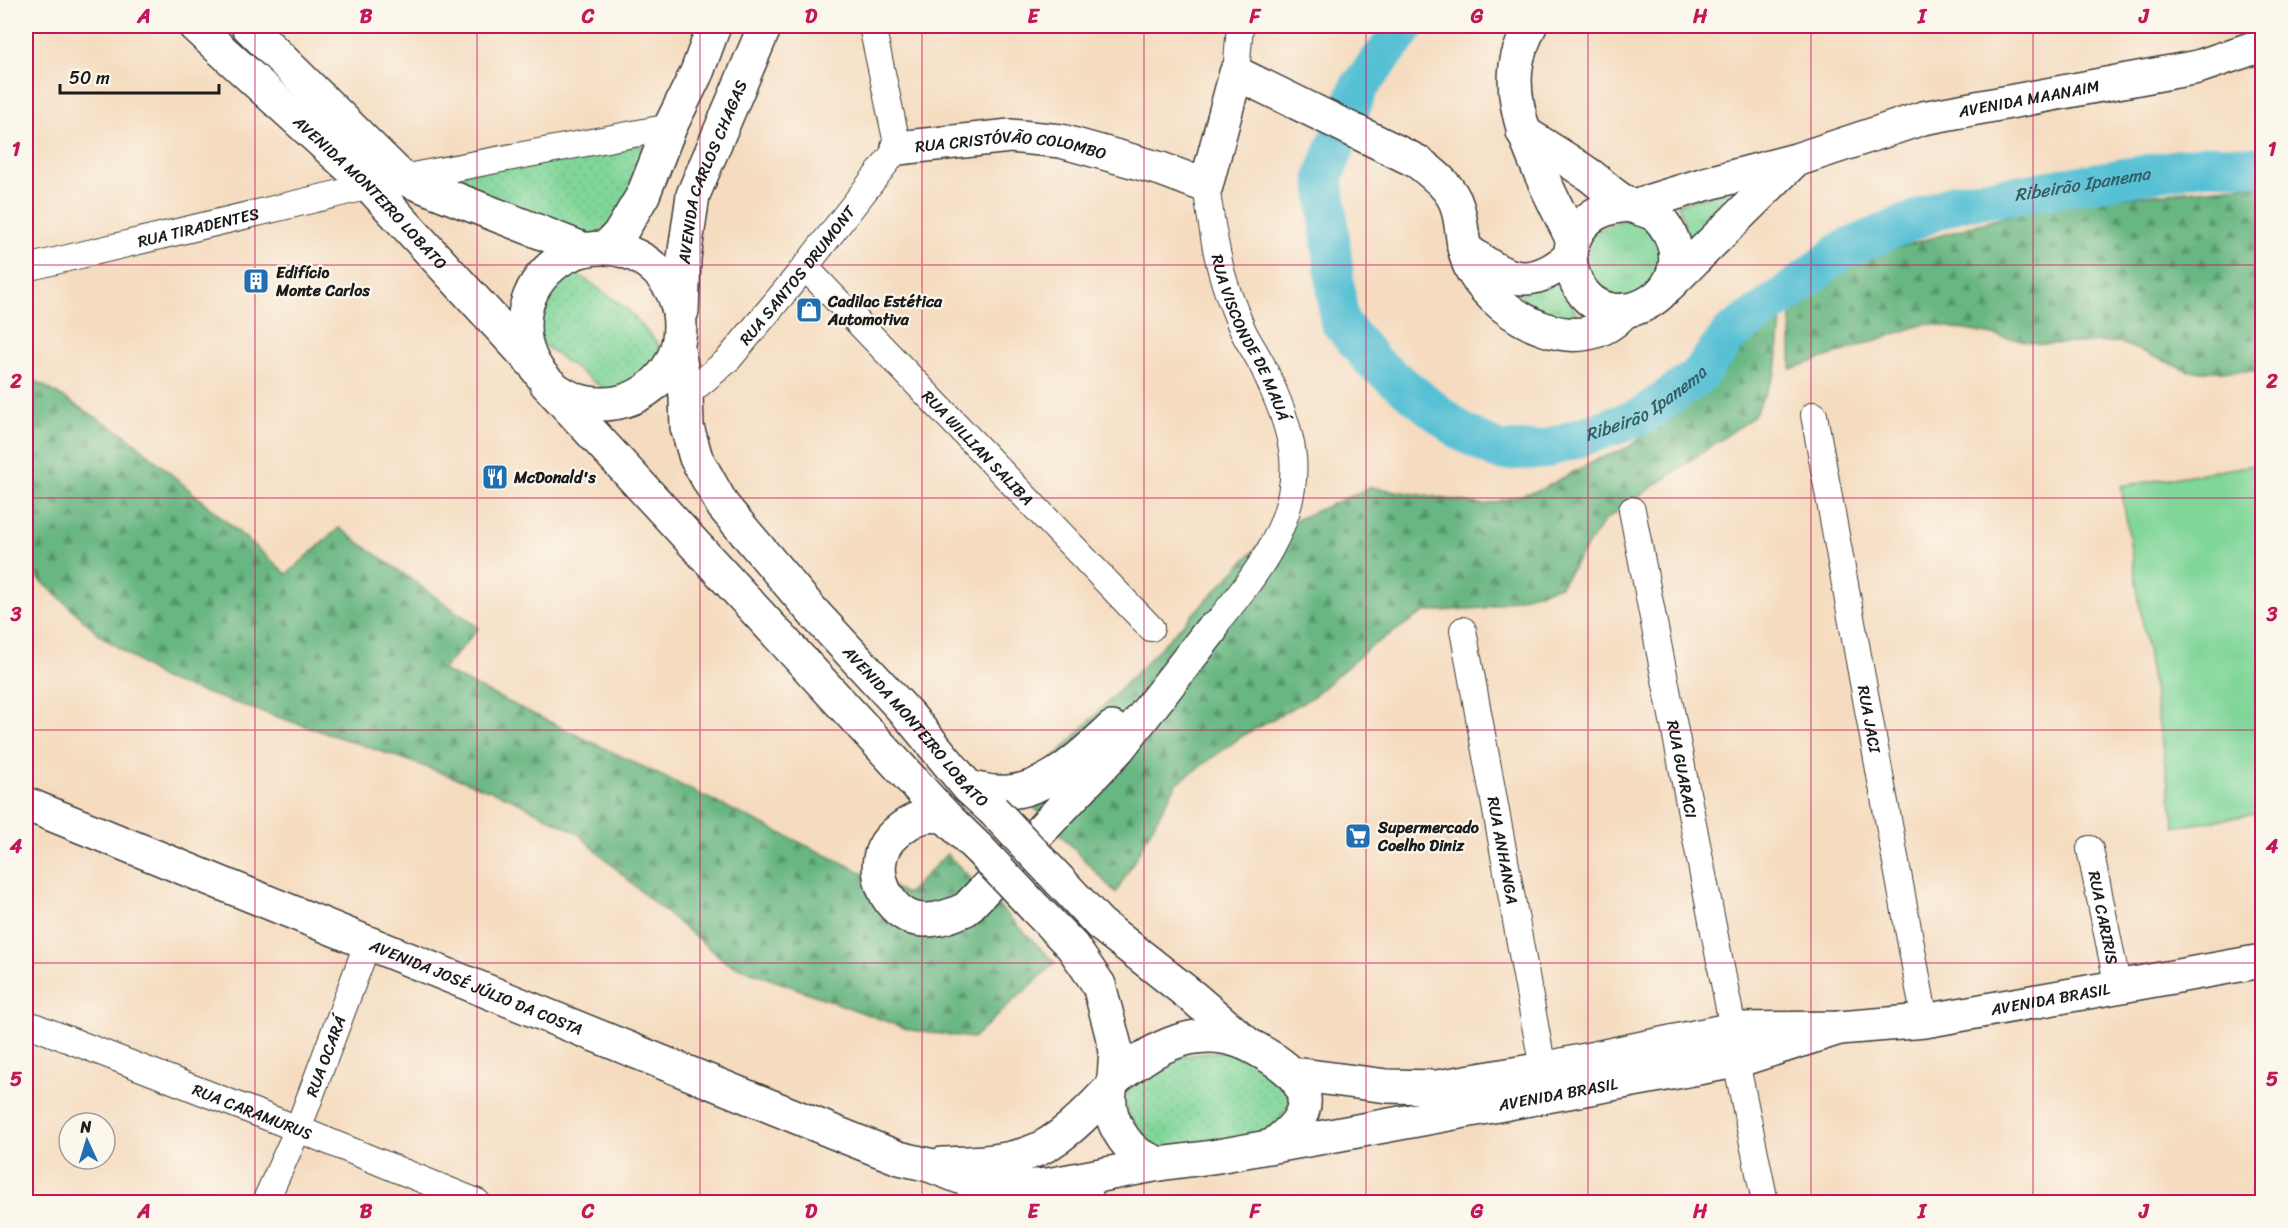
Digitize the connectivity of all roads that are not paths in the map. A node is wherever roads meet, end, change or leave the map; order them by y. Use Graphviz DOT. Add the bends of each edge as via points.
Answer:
graph roads {
  1 [pos="195,26"];
  2 [pos="248,26"];
  3 [pos="714,26"];
  4 [pos="765,26"];
  5 [pos="872,26"];
  6 [pos="1240,26"];
  7 [pos="1530,26"];
  8 [pos="2262,45"];
  9 [pos="1236,73"];
  10 [pos="670,128"];
  11 [pos="1523,132"];
  12 [pos="898,148"];
  13 [pos="1796,160"];
  14 [pos="402,178"];
  15 [pos="370,186"];
  16 [pos="1206,186"];
  17 [pos="1631,205"];
  18 [pos="1464,247"];
  19 [pos="595,248"];
  20 [pos="1571,249"];
  21 [pos="805,267"];
  22 [pos="26,268"];
  23 [pos="1669,285"];
  24 [pos="1625,310"];
  25 [pos="680,337"];
  26 [pos="541,375"];
  27 [pos="686,395"];
  28 [pos="1814,415"];
  29 [pos="1632,510"];
  30 [pos="1151,628"];
  31 [pos="1211,630"];
  32 [pos="1463,630"];
  33 [pos="968,787"];
  34 [pos="26,804"];
  35 [pos="945,816"];
  36 [pos="2090,849"];
  37 [pos="368,942"];
  38 [pos="2262,961"];
  39 [pos="2118,988"];
  40 [pos="1925,1021"];
  41 [pos="26,1023"];
  42 [pos="1839,1028"];
  43 [pos="1732,1029"];
  44 [pos="1246,1043"];
  45 [pos="1736,1061"];
  46 [pos="1543,1069"];
  47 [pos="1294,1074"];
  48 [pos="1111,1084"];
  49 [pos="298,1129"];
  50 [pos="1274,1145"];
  51 [pos="1159,1164"];
  52 [pos="929,1165"];
  53 [pos="1088,1191"];
  54 [pos="265,1203"];
  55 [pos="477,1203"];
  56 [pos="1765,1203"];
  1 -- 15 [label="main road, AVENIDA MONTEIRO LOBATO"];
  2 -- 14 [label="main road, AVENIDA MONTEIRO LOBATO"];
  3 -- 10 [label="main road"];
  4 -- 25 [label="main road, AVENIDA CARLOS CHAGAS" via="693,195 684,258"];
  5 -- 12 [label="street, RUA CRISTÓVÃO COLOMBO"];
  6 -- 9 [label="street, RUA VISCONDE DE MAUÁ"];
  7 -- 11 [label="main road" via="1518,57 1515,91"];
  8 -- 13 [label="main road, AVENIDA MAANAIM" via="2198,67 1923,118"];
  9 -- 16 [label="main road, RUA VISCONDE DE MAUÁ"];
  9 -- 18 [label="main road" via="1418,162 1442,182 1457,204"];
  10 -- 14 [label="street"];
  10 -- 19 [label="main road" via="643,195 621,232"];
  11 -- 17 [label="main road"];
  11 -- 20 [label="main road"];
  12 -- 16 [label="main road, RUA CRISTÓVÃO COLOMBO" via="1010,136 1061,141"];
  12 -- 21 [label="street, RUA SANTOS DRUMONT"];
  13 -- 17 [label="main road, AVENIDA MAANAIM"];
  13 -- 23 [label="main road, AVENIDA MAANAIM"];
  14 -- 19 [label="main road, AVENIDA MONTEIRO LOBATO"];
  15 -- 22 [label="street, RUA TIRADENTES"];
  15 -- 26 [label="main road, AVENIDA MONTEIRO LOBATO"];
  16 -- 31 [label="street, RUA VISCONDE DE MAUÁ" via="1225,284 1279,403 1293,458 1293,483 1280,533 1240,595"];
  17 -- 20 [label="main road" via="1610,206 1594,213 1581,225"];
  17 -- 23 [label="main road" via="1660,219 1671,233 1676,268"];
  18 -- 20 [label="main road" via="1490,267 1516,279 1544,276"];
  18 -- 24 [label="main road" via="1472,271 1488,294 1525,321 1575,336 1599,331 1615,322"];
  19 -- 25 [label="main road" via="619,248 651,263 673,290"];
  19 -- 26 [label="main road" via="563,256 533,286 522,327 526,348"];
  20 -- 24 [label="main road" via="1573,274 1580,289 1593,301"];
  21 -- 27 [label="street, RUA SANTOS DRUMONT" via="728,360"];
  21 -- 30 [label="street, RUA WILLIAN SALIBA"];
  23 -- 24 [label="main road" via="1650,303"];
  25 -- 26 [label="main road" via="666,372 648,390 625,401 599,405 562,394"];
  25 -- 27 [label="main road, AVENIDA MONTEIRO LOBATO"];
  26 -- 35 [label="main road, AVENIDA MONTEIRO LOBATO"];
  27 -- 33 [label="main road, AVENIDA MONTEIRO LOBATO" via="687,427 696,458 723,506"];
  28 -- 40 [label="street, RUA JACI"];
  29 -- 43 [label="street, RUA GUARACI"];
  31 -- 33 [label="main road" via="1099,741 1055,775 1010,792"];
  31 -- 35 [label="main road" via="1118,748 966,909 948,917 924,920 905,915 891,904 884,891 880,871 883,849 910,823 925,816"];
  32 -- 46 [label="street, RUA ANHANGA"];
  33 -- 44 [label="main road, AVENIDA MONTEIRO LOBATO, bridge" via="1100,924"];
  34 -- 37 [label="main road, AVENIDA JOSÉ JÚLIO DA COSTA"];
  35 -- 48 [label="main road, AVENIDA MONTEIRO LOBATO, bridge" via="1072,946 1099,985 1116,1050"];
  36 -- 39 [label="street, RUA CARIRIS"];
  37 -- 49 [label="street, RUA OCARÁ"];
  37 -- 52 [label="main road, AVENIDA JOSÉ JÚLIO DA COSTA" via="890,1154"];
  38 -- 39 [label="main road, AVENIDA BRASIL"];
  39 -- 40 [label="main road, AVENIDA BRASIL"];
  40 -- 42 [label="main road, AVENIDA BRASIL"];
  41 -- 49 [label="street, RUA CARAMURUS"];
  42 -- 43 [label="main road, AVENIDA BRASIL"];
  42 -- 45 [label="main road, AVENIDA BRASIL"];
  43 -- 46 [label="main road, AVENIDA BRASIL"];
  44 -- 47 [label="main road"];
  44 -- 48 [label="main road" via="1210,1036 1170,1044 1142,1059"];
  45 -- 50 [label="main road, AVENIDA BRASIL"];
  45 -- 56 [label="street"];
  46 -- 47 [label="main road, AVENIDA BRASIL" via="1437,1087 1387,1086"];
  47 -- 50 [label="main road" via="1301,1087 1302,1111"];
  48 -- 51 [label="main road" via="1110,1116 1118,1130 1138,1154"];
  48 -- 52 [label="main road, AVENIDA JOSÉ JÚLIO DA COSTA" via="1064,1132 1030,1153 991,1162"];
  49 -- 54 [label="street, RUA OCARÁ"];
  49 -- 55 [label="street, RUA CARAMURUS"];
  50 -- 51 [label="main road, AVENIDA JOSÉ JÚLIO DA COSTA"];
  51 -- 53 [label="main road, AVENIDA JOSÉ JÚLIO DA COSTA"];
  52 -- 53 [label="main road, AVENIDA JOSÉ JÚLIO DA COSTA" via="981,1185"];
}
